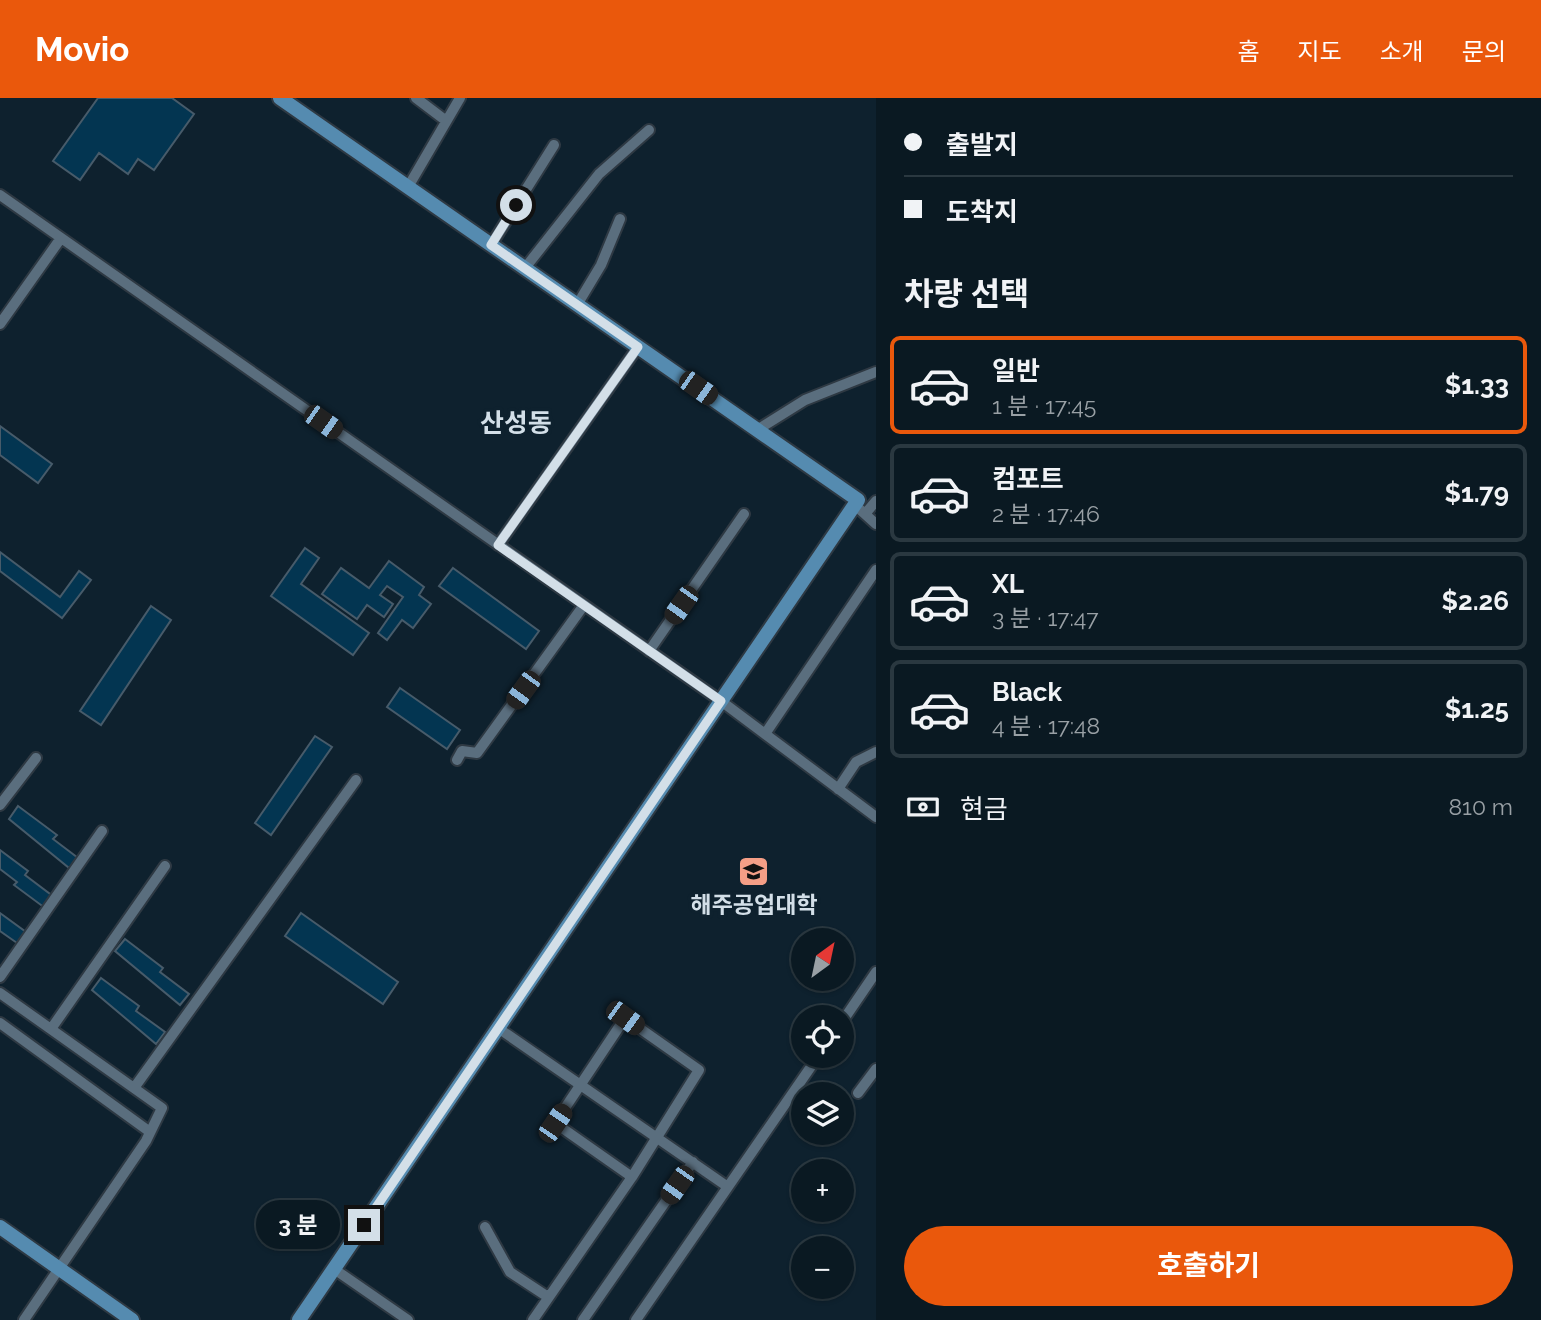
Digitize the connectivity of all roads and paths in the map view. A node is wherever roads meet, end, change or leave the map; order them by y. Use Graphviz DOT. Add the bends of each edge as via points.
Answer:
graph roads {
  1 [pos="280,98"];
  2 [pos="416,98"];
  3 [pos="460,98"];
  4 [pos="445,120"];
  5 [pos="649,130"];
  6 [pos="554,145"];
  7 [pos="408,187"];
  8 [pos="0,195"];
  9 [pos="620,219"];
  10 [pos="61,237"];
  11 [pos="491,245"];
  12 [pos="525,268"];
  13 [pos="577,305"];
  14 [pos="0,324"];
  15 [pos="638,347"];
  16 [pos="876,372"];
  17 [pos="757,430"];
  18 [pos="876,501"];
  19 [pos="860,509"];
  20 [pos="744,514"];
  21 [pos="876,524"];
  22 [pos="498,545"];
  23 [pos="876,570"];
  24 [pos="584,605"];
  25 [pos="649,650"];
  26 [pos="721,701"];
  27 [pos="765,734"];
  28 [pos="876,752"];
  29 [pos="36,758"];
  30 [pos="457,760"];
  31 [pos="356,780"];
  32 [pos="838,789"];
  33 [pos="0,806"];
  34 [pos="876,817"];
  35 [pos="102,831"];
  36 [pos="165,866"];
  37 [pos="876,972"];
  38 [pos="0,977"];
  39 [pos="0,993"];
  40 [pos="854,1005"];
  41 [pos="0,1024"];
  42 [pos="498,1028"];
  43 [pos="51,1029"];
  44 [pos="809,1068"];
  45 [pos="876,1069"];
  46 [pos="580,1085"];
  47 [pos="134,1088"];
  48 [pos="858,1093"];
  49 [pos="150,1132"];
  50 [pos="657,1138"];
  51 [pos="692,1162"];
  52 [pos="632,1177"];
  53 [pos="728,1187"];
  54 [pos="0,1227"];
  55 [pos="485,1227"];
  56 [pos="59,1269"];
  57 [pos="334,1269"];
  58 [pos="548,1297"];
  59 [pos="24,1320"];
  60 [pos="132,1320"];
  61 [pos="299,1320"];
  62 [pos="408,1320"];
  63 [pos="533,1320"];
  64 [pos="583,1320"];
  65 [pos="636,1320"];
  1 -- 7 [label="main road"];
  2 -- 4 [label="street"];
  3 -- 4 [label="street"];
  4 -- 7 [label="street"];
  5 -- 12 [label="street" via="599,174"];
  6 -- 11 [label="street"];
  7 -- 11 [label="main road"];
  8 -- 10 [label="street"];
  9 -- 13 [label="street" via="601,265"];
  10 -- 14 [label="street"];
  10 -- 22 [label="street"];
  11 -- 12 [label="main road"];
  12 -- 13 [label="main road"];
  13 -- 15 [label="main road"];
  15 -- 17 [label="main road"];
  15 -- 22 [label="street"];
  16 -- 17 [label="street" via="805,400"];
  17 -- 19 [label="main road" via="858,500"];
  18 -- 19 [label="street"];
  19 -- 21 [label="street"];
  19 -- 26 [label="main road"];
  20 -- 25 [label="street"];
  22 -- 24 [label="street"];
  23 -- 27 [label="street"];
  24 -- 25 [label="street"];
  24 -- 30 [label="street" via="477,753 462,751"];
  25 -- 26 [label="street"];
  26 -- 27 [label="street"];
  26 -- 42 [label="main road"];
  27 -- 32 [label="street"];
  28 -- 32 [label="street" via="856,762"];
  29 -- 33 [label="street"];
  31 -- 47 [label="street"];
  32 -- 34 [label="street"];
  35 -- 38 [label="street"];
  36 -- 43 [label="street"];
  37 -- 40 [label="street"];
  39 -- 43 [label="street"];
  41 -- 49 [label="street"];
  42 -- 46 [label="street"];
  42 -- 57 [label="main road"];
  43 -- 47 [label="street"];
  44 -- 53 [label="street"];
  45 -- 48 [label="street"];
  46 -- 50 [label="street"];
  46 -- 50 [label="street" via="625,1018 699,1070"];
  46 -- 52 [label="street" via="555,1123"];
  47 -- 49 [label="street" via="162,1108"];
  49 -- 56 [label="street"];
  50 -- 51 [label="street"];
  50 -- 52 [label="street"];
  51 -- 53 [label="street"];
  51 -- 64 [label="street"];
  52 -- 58 [label="street"];
  53 -- 65 [label="street"];
  54 -- 56 [label="main road"];
  55 -- 58 [label="street" via="510,1272"];
  56 -- 59 [label="street"];
  56 -- 60 [label="main road"];
  57 -- 61 [label="main road"];
  57 -- 62 [label="street"];
  58 -- 63 [label="street"];
}
